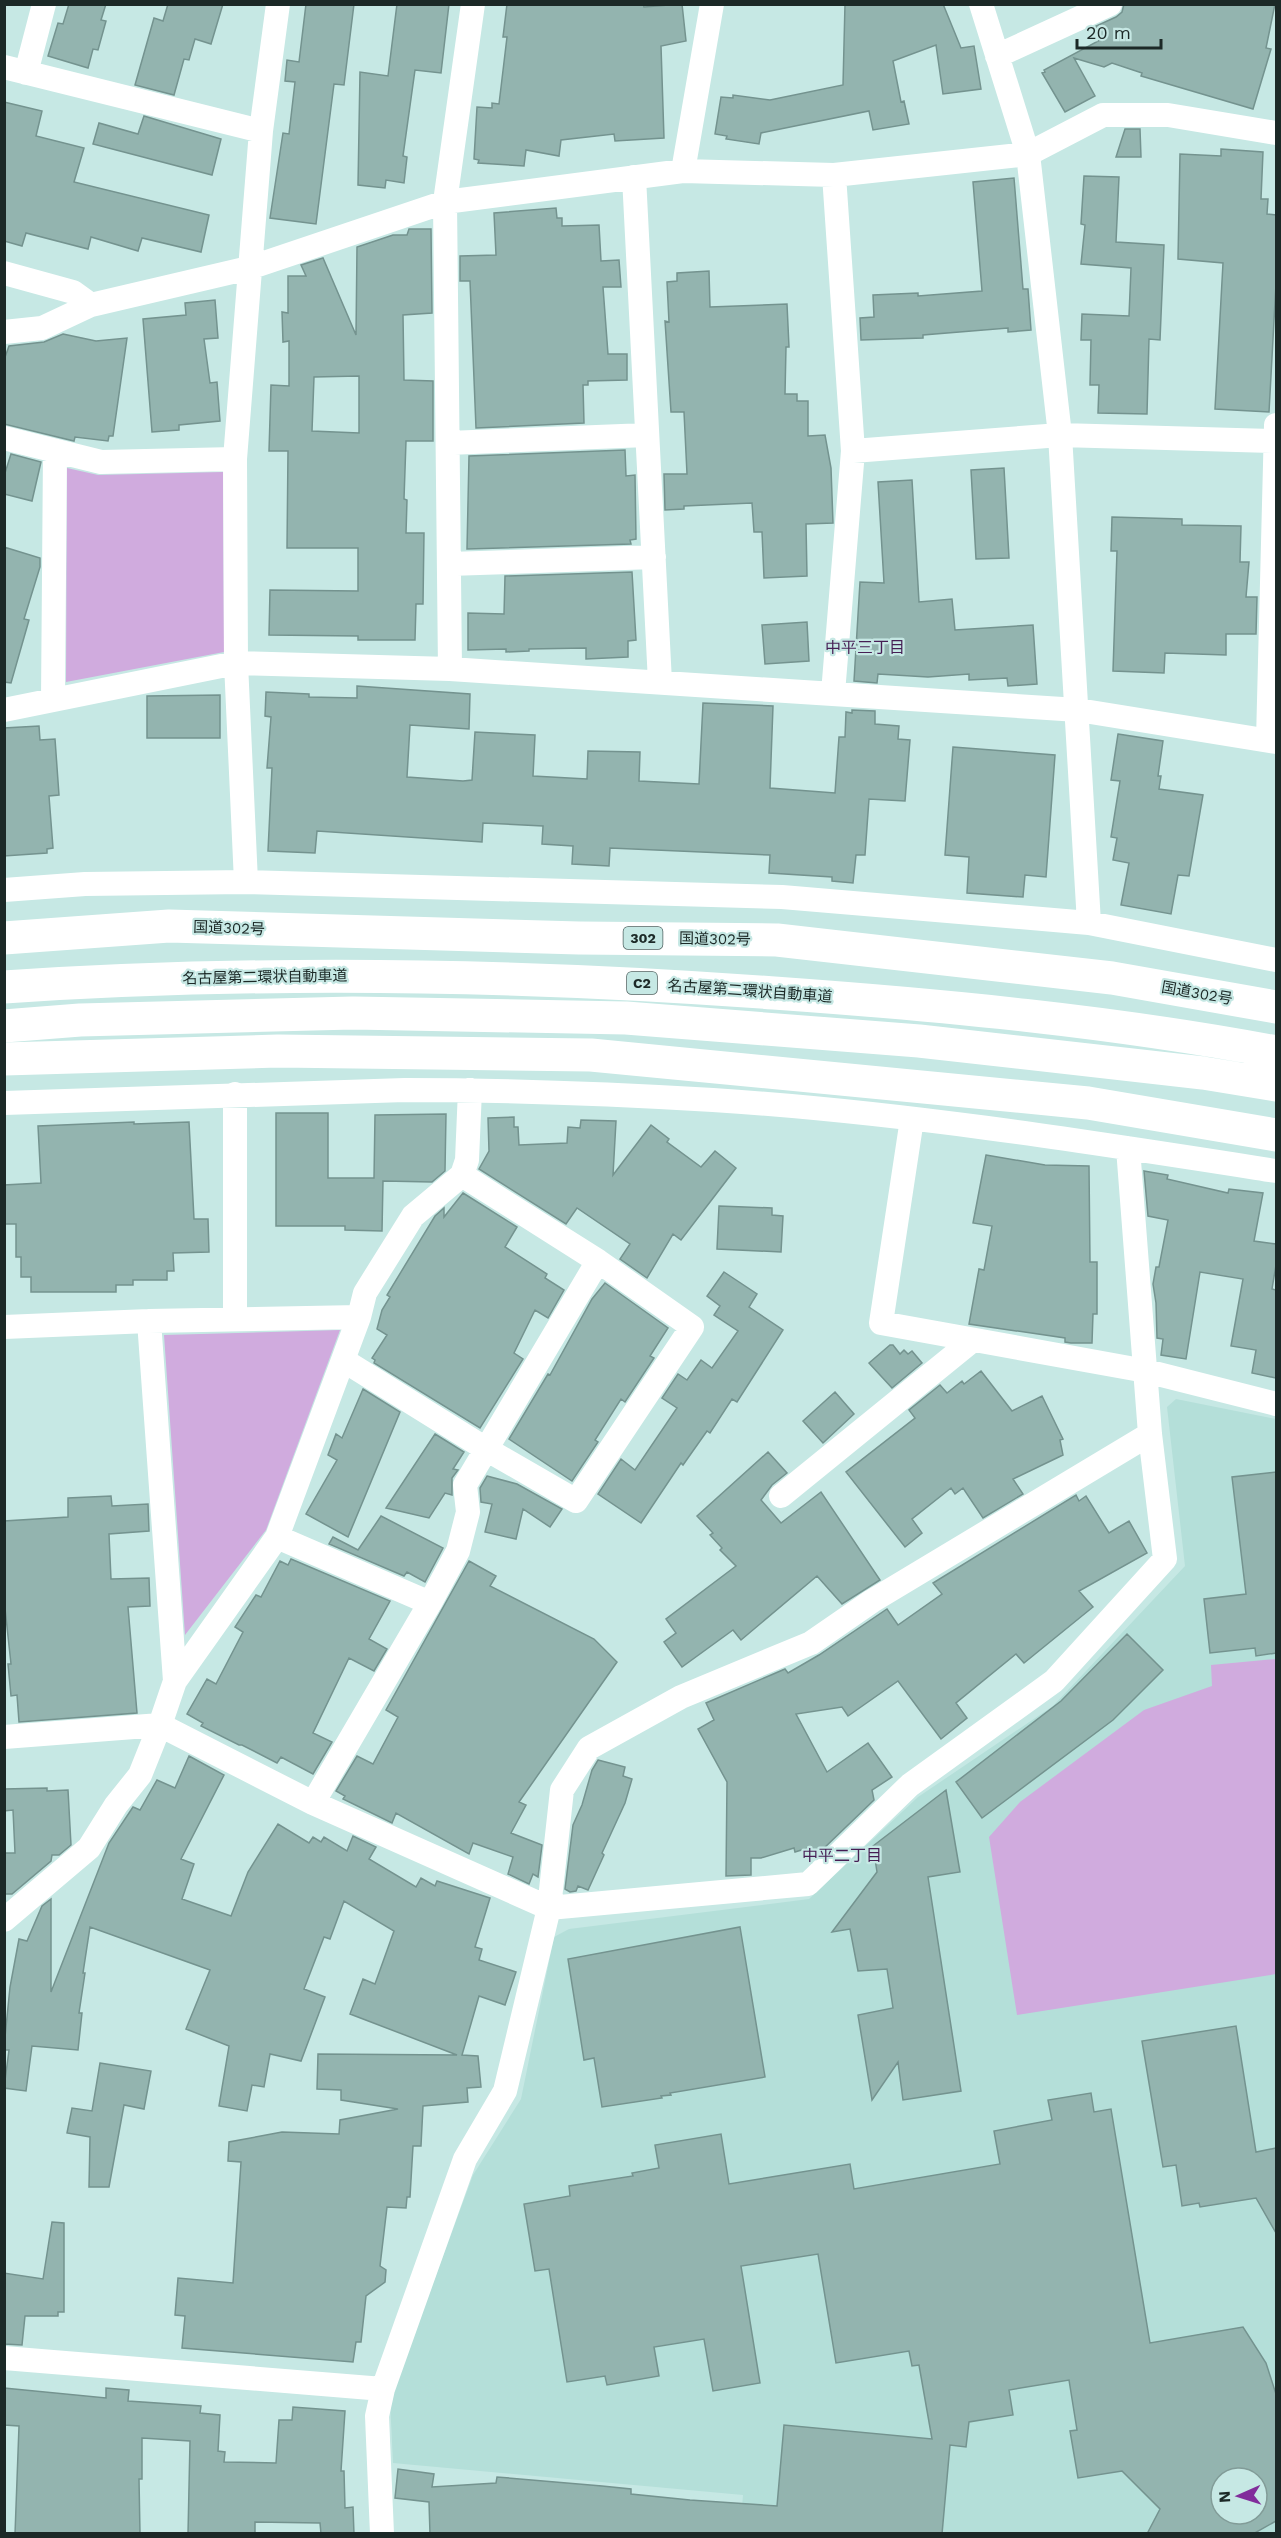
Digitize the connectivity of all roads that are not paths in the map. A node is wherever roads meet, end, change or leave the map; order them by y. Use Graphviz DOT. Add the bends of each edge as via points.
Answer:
graph roads {
  1 [pos="45,4"];
  2 [pos="278,4"];
  3 [pos="473,4"];
  4 [pos="712,4"];
  5 [pos="981,4"];
  6 [pos="1110,4"];
  7 [pos="997,56"];
  8 [pos="15,70"];
  9 [pos="261,131"];
  10 [pos="1276,133"];
  11 [pos="1028,154"];
  12 [pos="683,171"];
  13 [pos="834,175"];
  14 [pos="634,177"];
  15 [pos="445,202"];
  16 [pos="249,268"];
  17 [pos="4,273"];
  18 [pos="91,305"];
  19 [pos="4,332"];
  20 [pos="1276,424"];
  21 [pos="647,435"];
  22 [pos="1060,435"];
  23 [pos="4,438"];
  24 [pos="1276,441"];
  25 [pos="448,442"];
  26 [pos="55,451"];
  27 [pos="853,451"];
  28 [pos="234,459"];
  29 [pos="654,557"];
  30 [pos="449,564"];
  31 [pos="236,663"];
  32 [pos="450,669"];
  33 [pos="660,682"];
  34 [pos="833,693"];
  35 [pos="53,700"];
  36 [pos="4,710"];
  37 [pos="1078,710"];
  38 [pos="1272,741"];
  39 [pos="246,882"];
  40 [pos="4,890"];
  41 [pos="1089,923"];
  42 [pos="4,938"];
  43 [pos="1276,960"];
  44 [pos="4,987"];
  45 [pos="1276,1007"];
  46 [pos="4,1026"];
  47 [pos="1276,1052"];
  48 [pos="4,1059"];
  49 [pos="1276,1085"];
  50 [pos="470,1090"];
  51 [pos="235,1094"];
  52 [pos="4,1104"];
  53 [pos="912,1119"];
  54 [pos="1276,1135"];
  55 [pos="1128,1148"];
  56 [pos="1276,1171"];
  57 [pos="462,1175"];
  58 [pos="598,1261"];
  59 [pos="359,1317"];
  60 [pos="235,1319"];
  61 [pos="149,1321"];
  62 [pos="4,1327"];
  63 [pos="974,1340"];
  64 [pos="343,1360"];
  65 [pos="1146,1371"];
  66 [pos="1276,1404"];
  67 [pos="1150,1434"];
  68 [pos="486,1449"];
  69 [pos="781,1496"];
  70 [pos="277,1537"];
  71 [pos="430,1603"];
  72 [pos="175,1681"];
  73 [pos="160,1725"];
  74 [pos="4,1737"];
  75 [pos="313,1803"];
  76 [pos="549,1908"];
  77 [pos="4,1920"];
  78 [pos="4,2358"];
  79 [pos="383,2389"];
  80 [pos="382,2534"];
  1 -- 8 [label="street"];
  2 -- 9 [label="street"];
  3 -- 15 [label="street"];
  4 -- 12 [label="street"];
  5 -- 7 [label="street"];
  6 -- 7 [label="street"];
  7 -- 11 [label="street"];
  8 -- 9 [label="street"];
  9 -- 16 [label="street"];
  10 -- 11 [label="street" via="1168,115 1103,115"];
  11 -- 13 [label="street"];
  11 -- 22 [label="street"];
  12 -- 13 [label="street"];
  12 -- 14 [label="street"];
  13 -- 27 [label="street"];
  14 -- 15 [label="street"];
  14 -- 21 [label="street"];
  15 -- 16 [label="street"];
  15 -- 25 [label="street"];
  16 -- 18 [label="street"];
  16 -- 28 [label="street"];
  17 -- 18 [label="street" via="73,292"];
  18 -- 19 [label="street" via="42,328"];
  20 -- 24 [label="street"];
  21 -- 25 [label="street"];
  21 -- 29 [label="street"];
  22 -- 24 [label="street"];
  22 -- 27 [label="street"];
  22 -- 37 [label="street"];
  23 -- 26 [label="street"];
  24 -- 38 [label="street"];
  25 -- 30 [label="street"];
  26 -- 28 [label="street" via="101,462"];
  26 -- 35 [label="street"];
  27 -- 34 [label="street"];
  28 -- 31 [label="street"];
  29 -- 30 [label="street"];
  29 -- 33 [label="street"];
  30 -- 32 [label="street"];
  31 -- 32 [label="street"];
  31 -- 35 [label="street"];
  31 -- 39 [label="street"];
  32 -- 33 [label="street"];
  33 -- 34 [label="street"];
  34 -- 37 [label="street"];
  35 -- 36 [label="street"];
  37 -- 38 [label="street"];
  37 -- 41 [label="street"];
  39 -- 40 [label="street" via="85,884"];
  39 -- 41 [label="street" via="782,897"];
  41 -- 43 [label="street"];
  42 -- 45 [label="highway, 国道302号 / 302" via="169,926 777,940 1112,978"];
  44 -- 47 [label="highway, 名古屋第二環状自動車道 / C2" via="352,975 628,982 922,1003 1198,1037"];
  46 -- 49 [label="highway" via="353,1012 626,1018 919,1041"];
  48 -- 54 [label="highway" via="279,1051 591,1055 1088,1103"];
  50 -- 51 [label="street"];
  50 -- 53 [label="street" via="714,1100"];
  50 -- 57 [label="street" via="467,1160"];
  51 -- 52 [label="street"];
  51 -- 60 [label="street"];
  53 -- 55 [label="street"];
  53 -- 63 [label="street" via="881,1323"];
  55 -- 56 [label="street"];
  55 -- 65 [label="street"];
  57 -- 58 [label="street"];
  57 -- 59 [label="street" via="413,1216 365,1293"];
  58 -- 68 [label="street"];
  58 -- 68 [label="street" via="692,1327 576,1501"];
  59 -- 60 [label="street"];
  59 -- 64 [label="street"];
  60 -- 61 [label="street"];
  61 -- 62 [label="street"];
  61 -- 72 [label="street"];
  63 -- 65 [label="street"];
  63 -- 69 [label="street"];
  64 -- 68 [label="street"];
  64 -- 70 [label="street"];
  65 -- 66 [label="street"];
  65 -- 67 [label="street"];
  67 -- 76 [label="street" via="872,1601 811,1643 681,1697 589,1748 562,1790"];
  67 -- 76 [label="street" via="1165,1559 1054,1681 910,1785 808,1884"];
  68 -- 71 [label="street" via="465,1485 468,1512 458,1551"];
  70 -- 71 [label="street"];
  70 -- 72 [label="street"];
  71 -- 75 [label="street"];
  72 -- 73 [label="street"];
  73 -- 74 [label="street"];
  73 -- 75 [label="street"];
  73 -- 77 [label="street" via="140,1775 89,1848"];
  75 -- 76 [label="street"];
  76 -- 79 [label="street" via="505,2091 465,2159"];
  78 -- 79 [label="street"];
  79 -- 80 [label="street" via="377,2415"];
}
